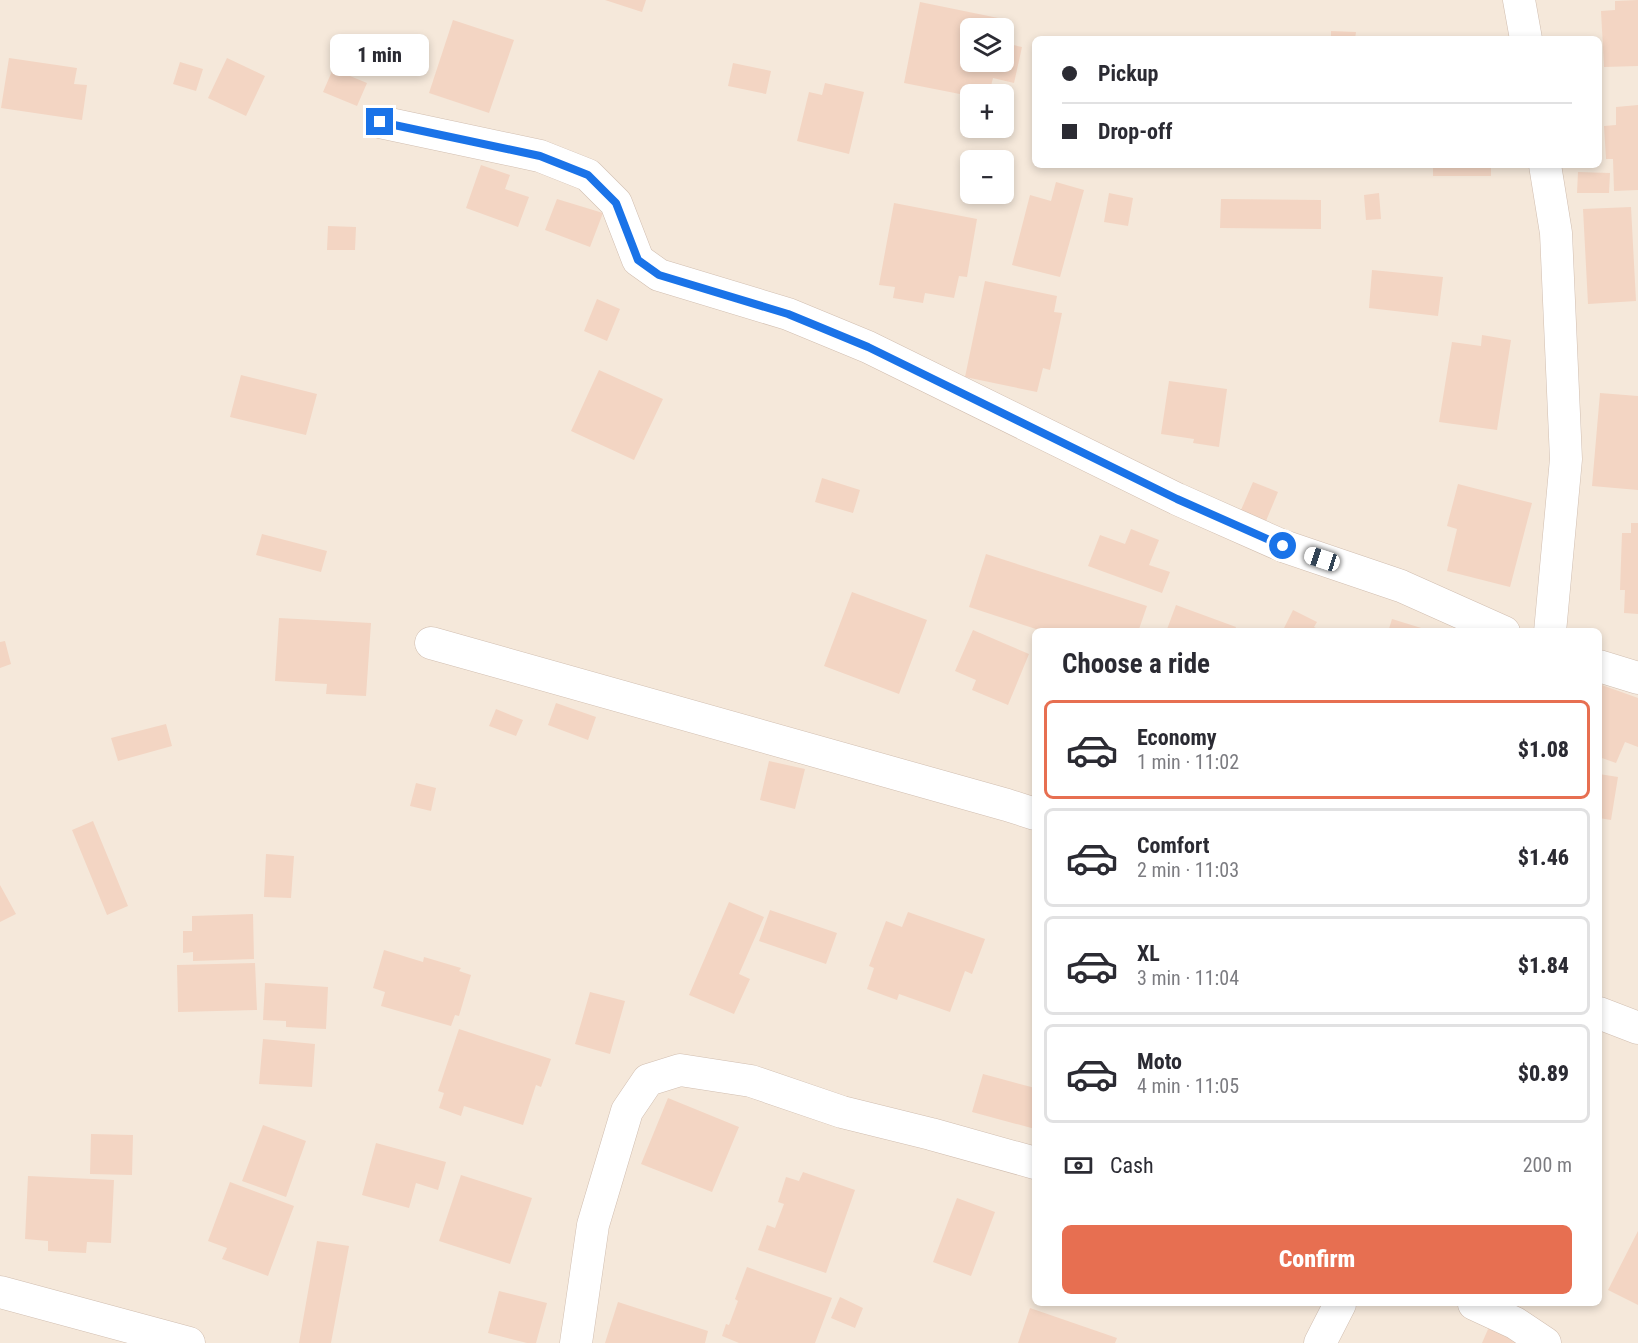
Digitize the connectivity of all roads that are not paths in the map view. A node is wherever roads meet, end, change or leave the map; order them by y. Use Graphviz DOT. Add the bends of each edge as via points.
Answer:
graph roads {
  1 [pos="1519,0"];
  2 [pos="1525,36"];
  3 [pos="380,122"];
  4 [pos="1545,168"];
  5 [pos="1495,628"];
  6 [pos="1550,628"];
  7 [pos="431,643"];
  8 [pos="1602,667"];
  9 [pos="1638,678"];
  10 [pos="1032,813"];
  11 [pos="1602,1014"];
  12 [pos="1638,1028"];
  13 [pos="1032,1162"];
  14 [pos="0,1292"];
  15 [pos="1339,1306"];
  16 [pos="1478,1306"];
  17 [pos="189,1343"];
  18 [pos="576,1343"];
  19 [pos="1320,1343"];
  20 [pos="1545,1343"];
  1 -- 2 [label="street"];
  3 -- 5 [label="street" via="540,156 588,175 616,203 638,260 659,275 788,314 868,347 1177,499 1283,546 1401,585"];
  4 -- 6 [label="street" via="1556,233 1566,459"];
  7 -- 10 [label="street"];
  8 -- 9 [label="street"];
  11 -- 12 [label="street"];
  13 -- 18 [label="street" via="842,1112 750,1081 680,1070 648,1080 627,1111 593,1225"];
  14 -- 17 [label="street"];
  15 -- 19 [label="street"];
  16 -- 20 [label="street"];
}
